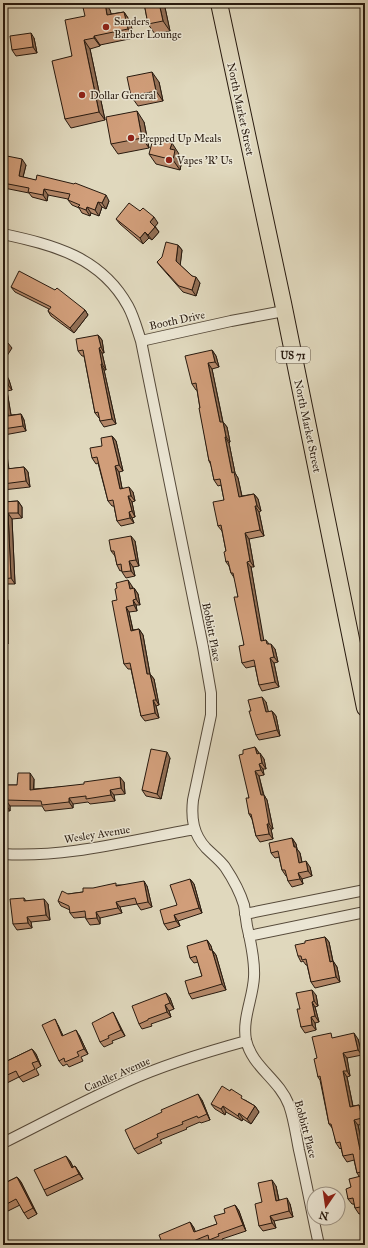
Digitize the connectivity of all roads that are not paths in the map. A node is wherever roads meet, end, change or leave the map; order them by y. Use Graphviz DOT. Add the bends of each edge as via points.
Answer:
graph roads {
  1 [pos="219,3"];
  2 [pos="3,234"];
  3 [pos="284,311"];
  4 [pos="141,340"];
  5 [pos="365,708"];
  6 [pos="195,829"];
  7 [pos="3,854"];
  8 [pos="365,890"];
  9 [pos="365,912"];
  10 [pos="245,914"];
  11 [pos="249,936"];
  12 [pos="246,1041"];
  13 [pos="3,1142"];
  14 [pos="319,1245"];
  1 -- 3 [label="main road, North Market Street / US 71"];
  2 -- 4 [label="street, Booth Drive" via="60,249 94,266 122,296"];
  3 -- 4 [label="street, Booth Drive"];
  3 -- 5 [label="main road, North Market Street / US 71"];
  4 -- 6 [label="street, Bobbitt Place" via="211,693 211,715 191,812"];
  6 -- 7 [label="street, Wesley Avenue" via="72,851"];
  6 -- 10 [label="street, Bobbitt Place" via="204,846 233,880"];
  8 -- 10 [label="street"];
  9 -- 11 [label="street"];
  10 -- 11 [label="street, Bobbitt Place"];
  11 -- 12 [label="street, Bobbitt Place" via="254,978 246,1018"];
  12 -- 13 [label="street, Candler Avenue" via="129,1080"];
  12 -- 14 [label="street, Bobbitt Place" via="256,1062 279,1087 289,1105"];
}
